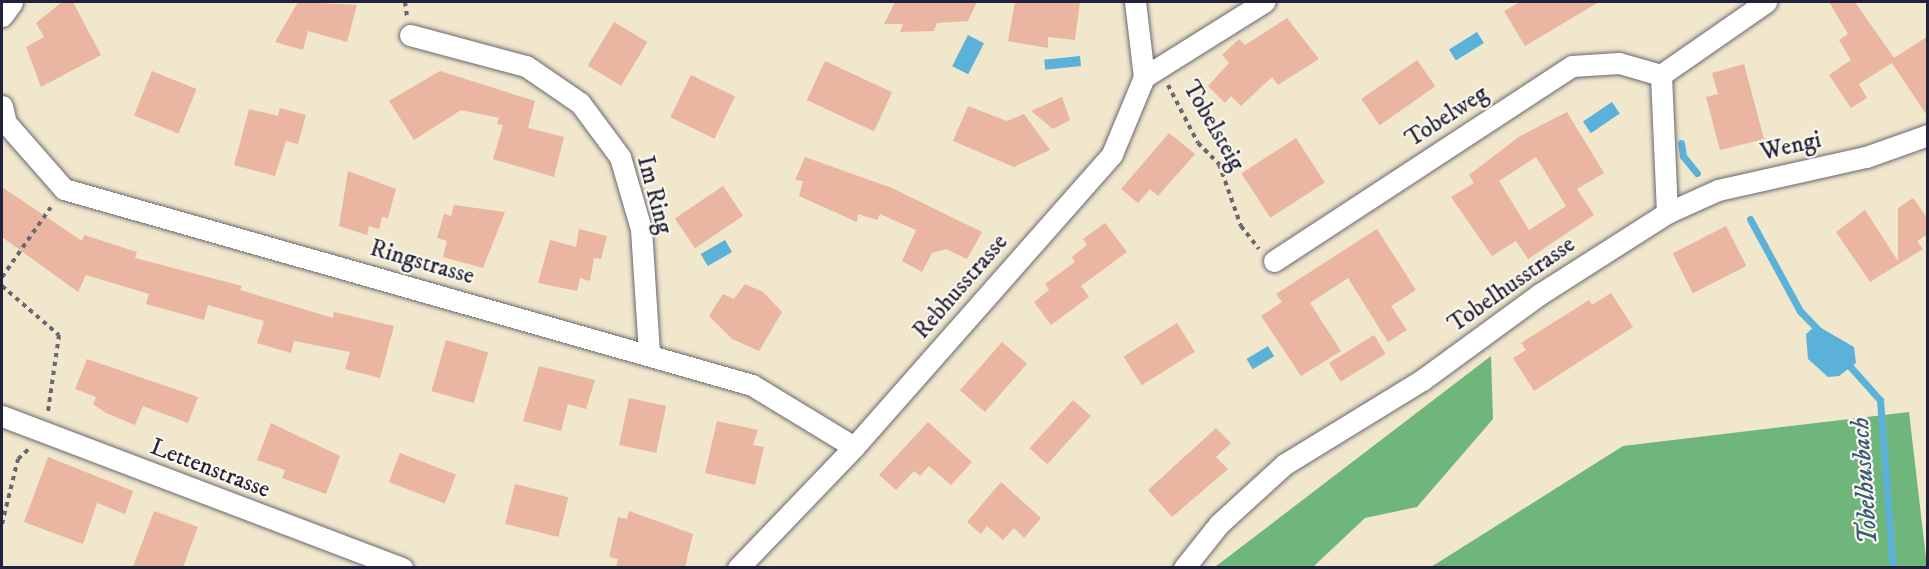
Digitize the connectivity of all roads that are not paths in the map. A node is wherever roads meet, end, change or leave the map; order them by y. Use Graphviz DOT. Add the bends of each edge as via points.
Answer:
graph roads {
  1 [pos="12,2"];
  2 [pos="1135,2"];
  3 [pos="1264,2"];
  4 [pos="1766,2"];
  5 [pos="2,16"];
  6 [pos="410,34"];
  7 [pos="1152,72"];
  8 [pos="1661,75"];
  9 [pos="2,106"];
  10 [pos="1928,135"];
  11 [pos="1667,213"];
  12 [pos="1274,261"];
  13 [pos="649,352"];
  14 [pos="2,416"];
  15 [pos="854,447"];
  16 [pos="402,567"];
  17 [pos="738,567"];
  18 [pos="1184,567"];
  1 -- 5 [label="street"];
  2 -- 7 [label="street, Rebhusstrasse"];
  3 -- 7 [label="street"];
  4 -- 8 [label="street"];
  6 -- 13 [label="street, Im Ring" via="526,66 580,103 620,157 641,229"];
  7 -- 15 [label="street, Rebhusstrasse" via="1112,154"];
  8 -- 11 [label="street"];
  8 -- 12 [label="street, Tobelweg" via="1619,63 1572,66"];
  9 -- 13 [label="street, Ringstrasse" via="6,123 64,189"];
  10 -- 11 [label="street, Wengi" via="1866,157 1718,190"];
  11 -- 18 [label="street, Tobelhusstrasse" via="1540,294 1422,380 1285,464 1219,524"];
  13 -- 15 [label="street, Ringstrasse" via="752,385"];
  14 -- 16 [label="street, Lettenstrasse"];
  15 -- 17 [label="street, Rebhusstrasse"];
}
